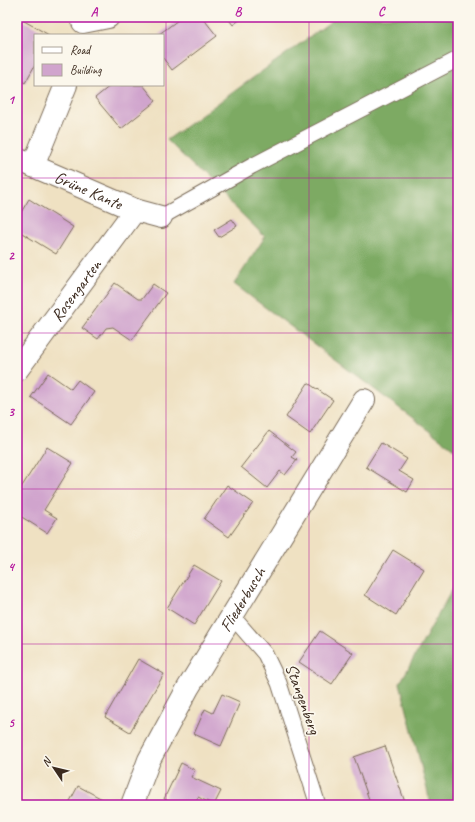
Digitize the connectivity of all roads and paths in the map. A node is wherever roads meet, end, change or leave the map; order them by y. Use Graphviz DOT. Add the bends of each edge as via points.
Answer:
graph roads {
  1 [pos="108,17"];
  2 [pos="82,25"];
  3 [pos="458,59"];
  4 [pos="65,86"];
  5 [pos="25,163"];
  6 [pos="135,210"];
  7 [pos="160,216"];
  8 [pos="17,370"];
  9 [pos="364,400"];
  10 [pos="232,616"];
  11 [pos="132,805"];
  12 [pos="318,805"];
  1 -- 2 [label="street"];
  3 -- 7 [label="lane"];
  4 -- 5 [label="street"];
  5 -- 6 [label="street, Grüne Kante"];
  6 -- 7 [label="street, Grüne Kante"];
  6 -- 8 [label="street, Rosengarten"];
  9 -- 10 [label="street, Fliederbusch"];
  10 -- 11 [label="street, Fliederbusch" via="188,688 149,760"];
  10 -- 12 [label="lane, Stangenberg" via="265,654 279,683"];
}
